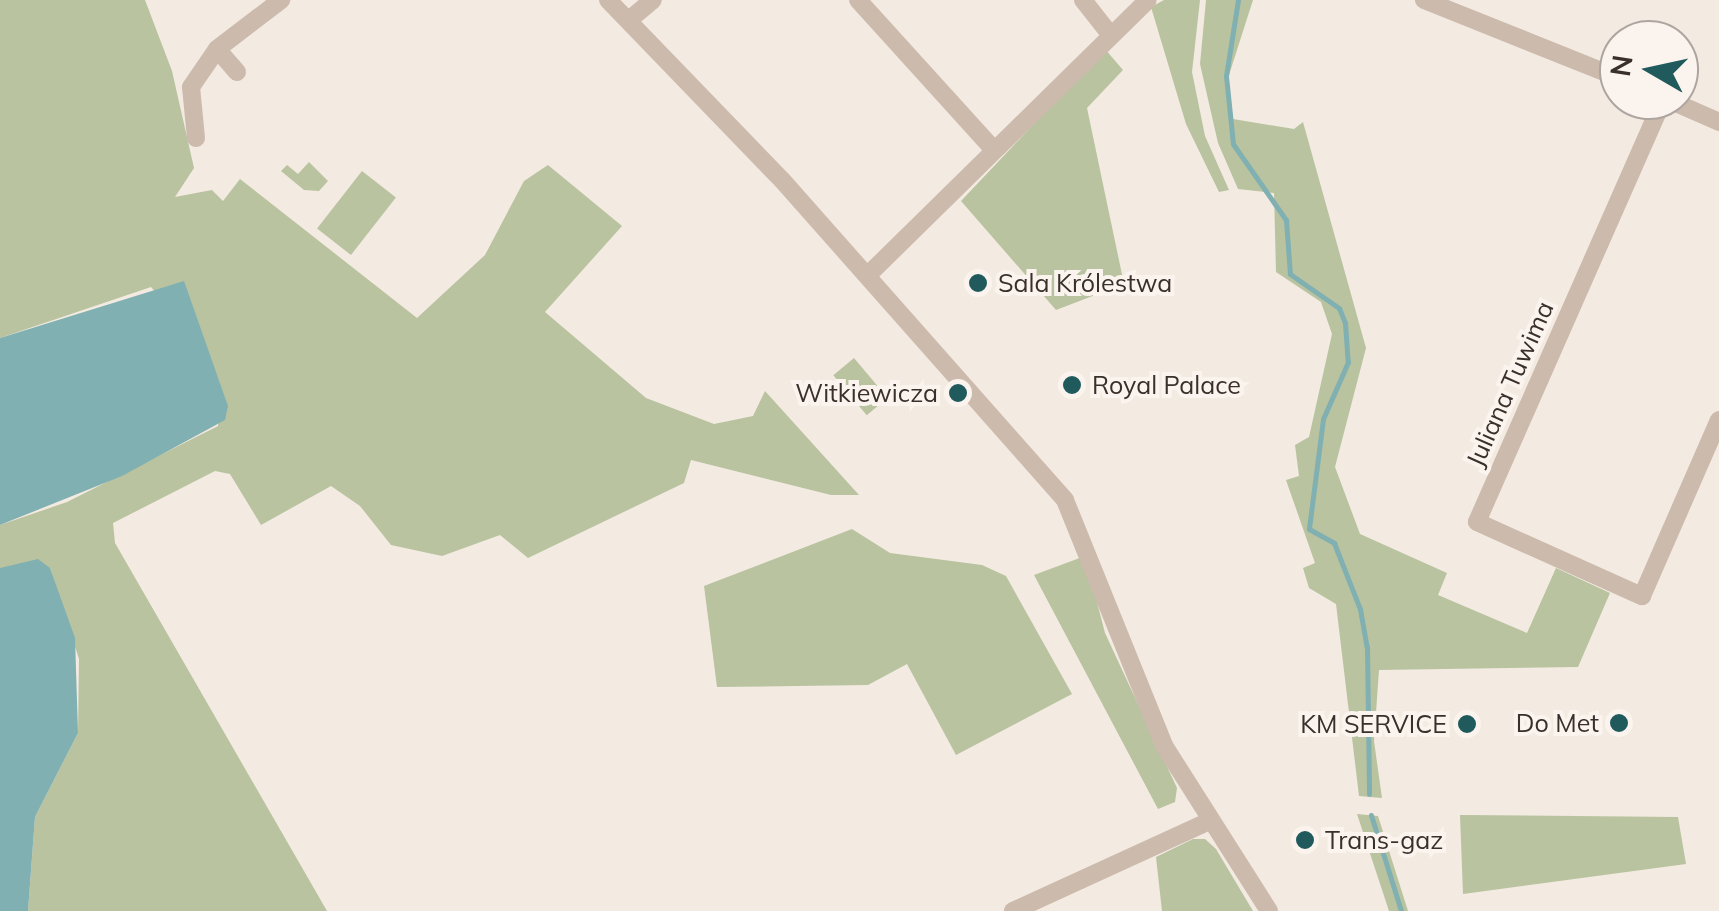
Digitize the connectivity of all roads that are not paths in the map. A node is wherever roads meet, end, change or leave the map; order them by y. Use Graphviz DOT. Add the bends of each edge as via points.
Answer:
graph roads {
  1 [pos="282,0"];
  2 [pos="608,0"];
  3 [pos="652,0"];
  4 [pos="858,0"];
  5 [pos="1083,0"];
  6 [pos="1148,0"];
  7 [pos="1424,0"];
  8 [pos="1453,3"];
  9 [pos="629,20"];
  10 [pos="1109,34"];
  11 [pos="217,49"];
  12 [pos="1599,69"];
  13 [pos="236,72"];
  14 [pos="1657,120"];
  15 [pos="196,138"];
  16 [pos="994,150"];
  17 [pos="868,274"];
  18 [pos="1719,420"];
  19 [pos="1210,821"];
  20 [pos="1043,904"];
  21 [pos="1013,911"];
  22 [pos="1269,911"];
  1 -- 11 [label="street"];
  2 -- 9 [label="street"];
  3 -- 9 [label="street"];
  4 -- 16 [label="street"];
  5 -- 10 [label="street"];
  6 -- 10 [label="street"];
  7 -- 8 [label="street"];
  8 -- 12 [label="street"];
  9 -- 17 [label="street"];
  10 -- 16 [label="street"];
  11 -- 13 [label="street"];
  11 -- 15 [label="street" via="191,87"];
  14 -- 18 [label="street, Juliana Tuwima" via="1477,522 1642,596"];
  16 -- 17 [label="street"];
  17 -- 19 [label="street" via="1065,500 1144,704"];
  19 -- 20 [label="street"];
  19 -- 22 [label="street"];
  20 -- 21 [label="street"];
}
